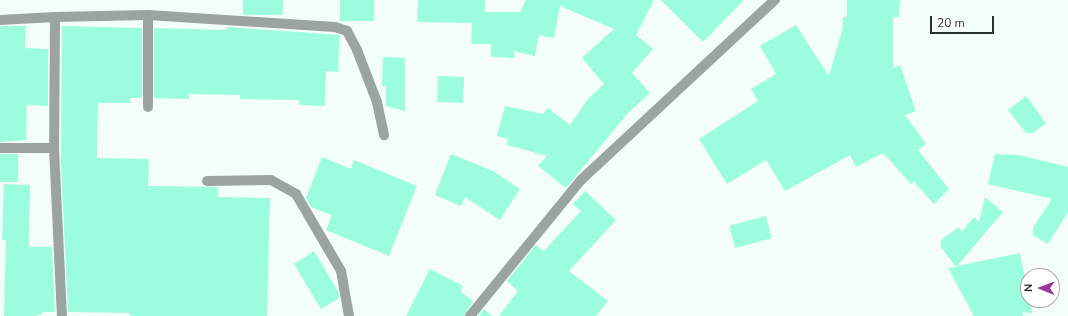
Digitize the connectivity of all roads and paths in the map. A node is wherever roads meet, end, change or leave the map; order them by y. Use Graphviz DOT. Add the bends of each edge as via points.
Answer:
graph roads {
  1 [pos="775,0"];
  2 [pos="148,15"];
  3 [pos="55,17"];
  4 [pos="0,20"];
  5 [pos="148,106"];
  6 [pos="384,135"];
  7 [pos="0,148"];
  8 [pos="54,148"];
  9 [pos="207,181"];
  10 [pos="62,316"];
  11 [pos="349,316"];
  12 [pos="470,316"];
  1 -- 12 [label="street" via="581,180"];
  2 -- 3 [label="street"];
  2 -- 5 [label="street"];
  2 -- 6 [label="street" via="335,27 347,31 378,102"];
  3 -- 4 [label="street"];
  3 -- 8 [label="street"];
  7 -- 8 [label="street"];
  8 -- 10 [label="street"];
  9 -- 11 [label="street" via="271,180 296,194 341,271"];
}
